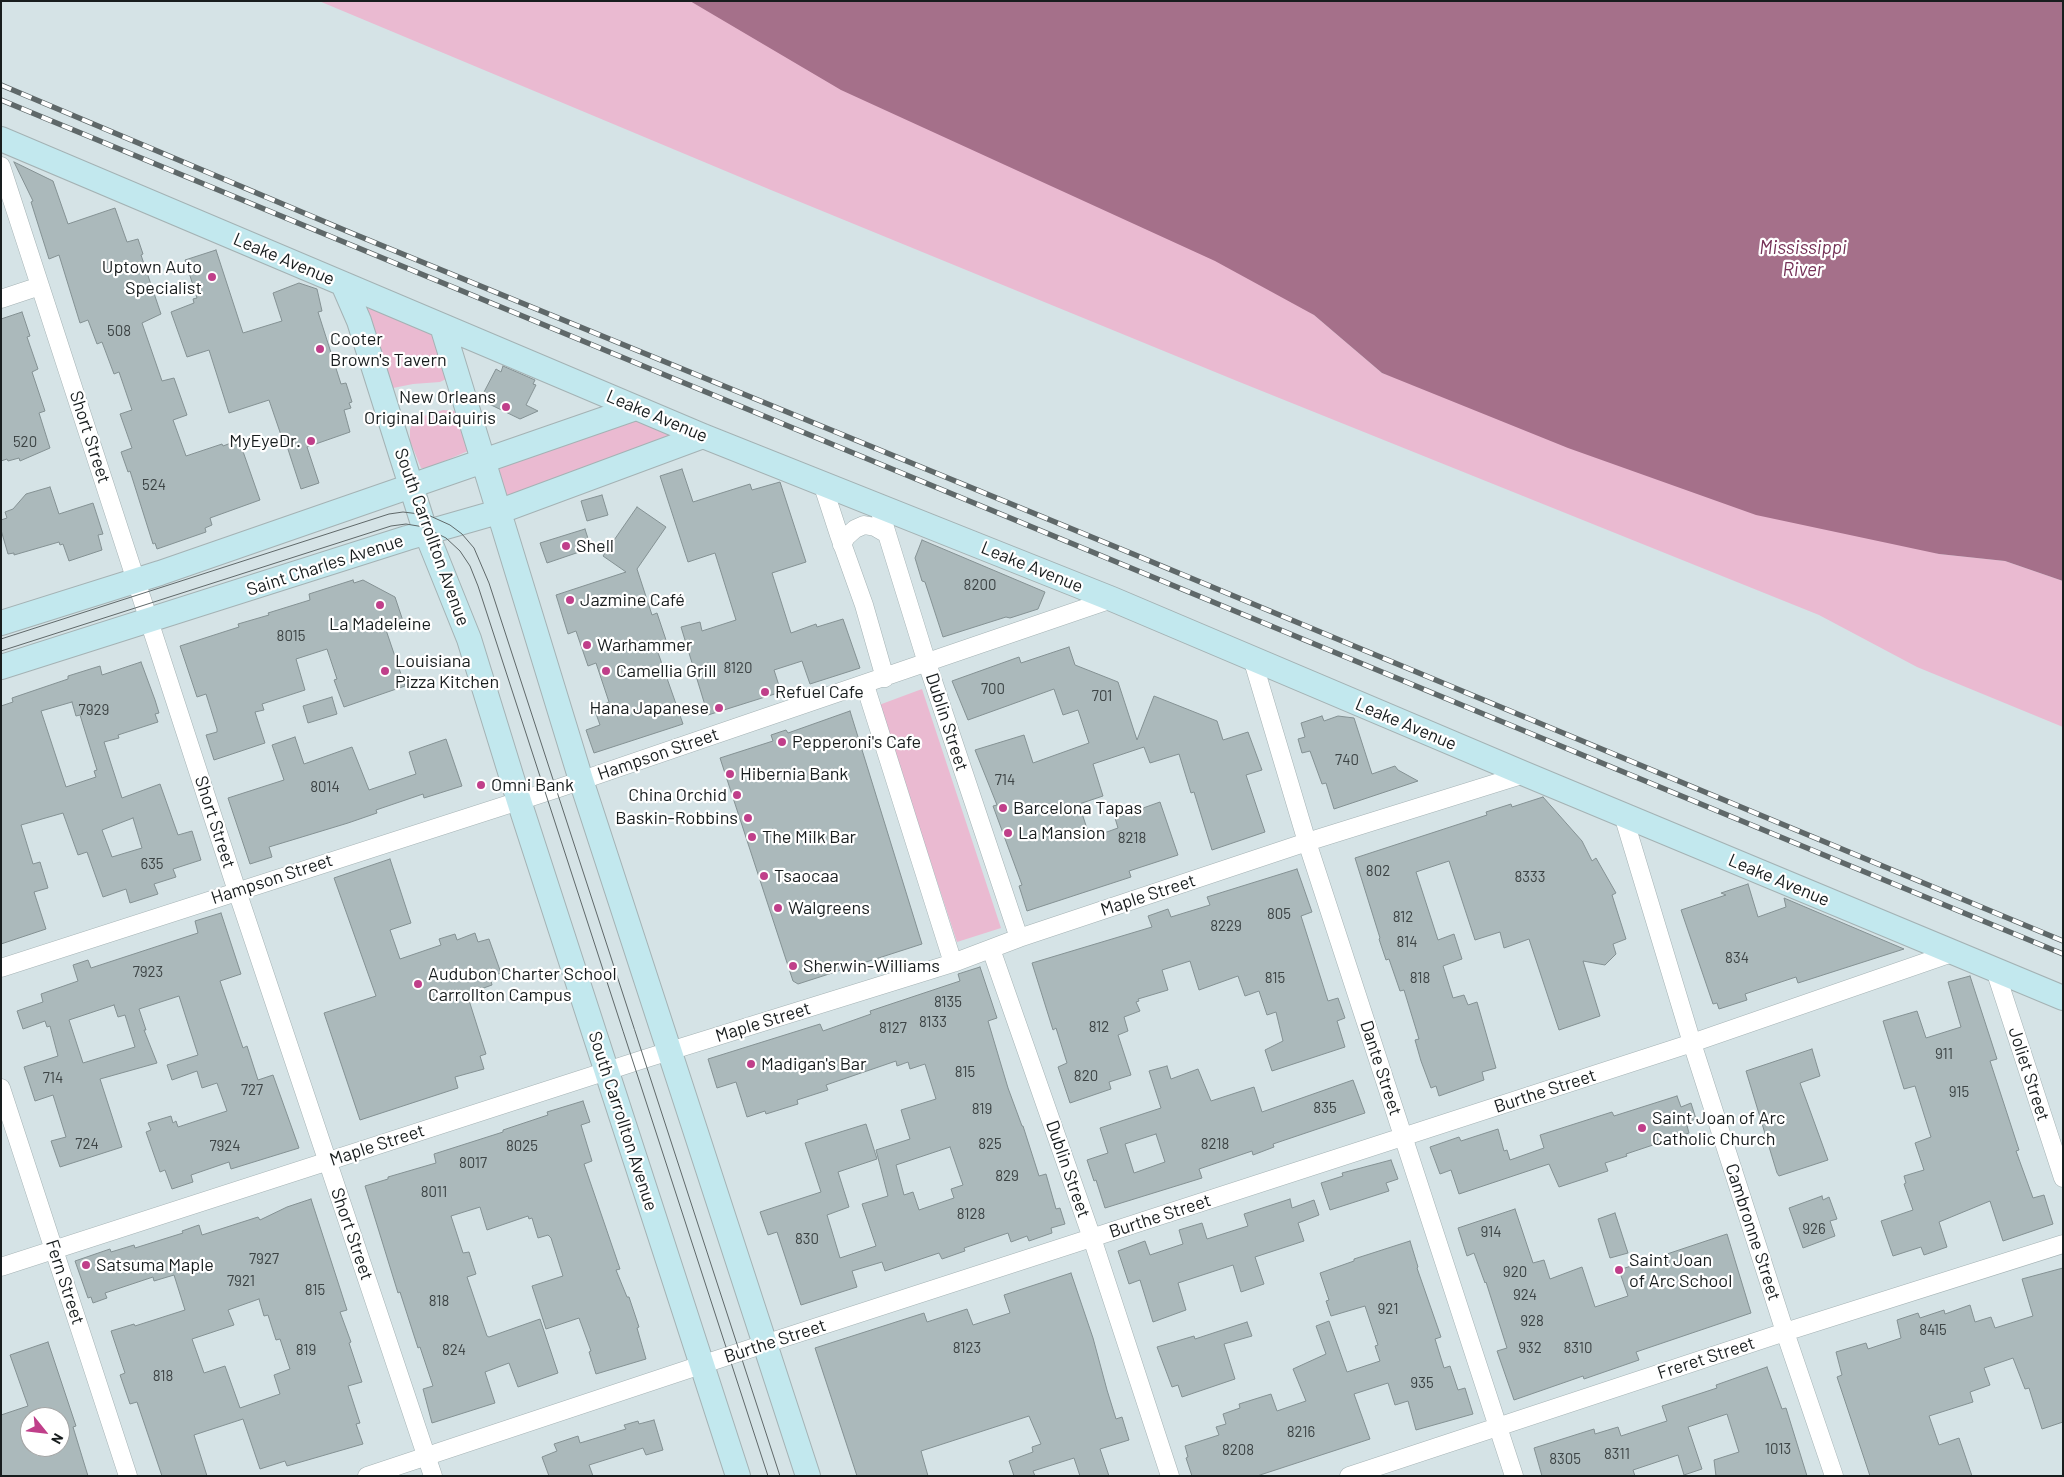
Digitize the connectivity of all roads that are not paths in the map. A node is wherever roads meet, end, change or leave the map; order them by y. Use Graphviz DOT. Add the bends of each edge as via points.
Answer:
graph roads {
  1 [pos="1,139"];
  2 [pos="1,166"];
  3 [pos="343,284"];
  4 [pos="40,286"];
  5 [pos="1,299"];
  6 [pos="442,326"];
  7 [pos="636,408"];
  8 [pos="702,436"];
  9 [pos="482,461"];
  10 [pos="822,483"];
  11 [pos="410,486"];
  12 [pos="878,505"];
  13 [pos="498,512"];
  14 [pos="427,532"];
  15 [pos="887,534"];
  16 [pos="842,546"];
  17 [pos="137,580"];
  18 [pos="1112,599"];
  19 [pos="150,620"];
  20 [pos="1,623"];
  21 [pos="1252,658"];
  22 [pos="927,663"];
  23 [pos="1,667"];
  24 [pos="884,678"];
  25 [pos="865,685"];
  26 [pos="1524,774"];
  27 [pos="581,780"];
  28 [pos="519,801"];
  29 [pos="1624,815"];
  30 [pos="1307,842"];
  31 [pos="237,891"];
  32 [pos="1019,938"];
  33 [pos="996,947"];
  34 [pos="1952,953"];
  35 [pos="953,963"];
  36 [pos="1,968"];
  37 [pos="1994,970"];
  38 [pos="2063,998"];
  39 [pos="1692,1043"];
  40 [pos="669,1051"];
  41 [pos="607,1072"];
  42 [pos="1,1088"];
  43 [pos="1404,1137"];
  44 [pos="328,1161"];
  45 [pos="2063,1178"];
  46 [pos="1092,1238"];
  47 [pos="2063,1244"];
  48 [pos="54,1250"];
  49 [pos="1,1267"];
  50 [pos="1785,1332"];
  51 [pos="765,1344"];
  52 [pos="702,1365"];
  53 [pos="1498,1427"];
  54 [pos="427,1456"];
  55 [pos="128,1476"];
  56 [pos="367,1476"];
  57 [pos="433,1476"];
  58 [pos="738,1476"];
  59 [pos="808,1476"];
  60 [pos="1170,1476"];
  61 [pos="1349,1476"];
  62 [pos="1514,1476"];
  63 [pos="1834,1476"];
  1 -- 3 [label="main road, Leake Avenue"];
  2 -- 4 [label="street, Short Street"];
  3 -- 6 [label="main road, Leake Avenue"];
  3 -- 11 [label="main road, South Carrollton Avenue" via="360,321"];
  4 -- 5 [label="street"];
  4 -- 17 [label="street, Short Street"];
  6 -- 7 [label="main road, Leake Avenue"];
  6 -- 9 [label="main road"];
  7 -- 8 [label="main road, Leake Avenue"];
  7 -- 9 [label="main road"];
  8 -- 10 [label="main road, Leake Avenue"];
  8 -- 13 [label="main road, Saint Charles Avenue"];
  9 -- 11 [label="main road"];
  9 -- 13 [label="main road"];
  10 -- 12 [label="main road, Leake Avenue"];
  10 -- 16 [label="street"];
  11 -- 14 [label="main road, South Carrollton Avenue"];
  11 -- 17 [label="main road"];
  12 -- 15 [label="street, Dublin Street"];
  12 -- 18 [label="main road, Leake Avenue"];
  13 -- 14 [label="main road, Saint Charles Avenue"];
  13 -- 27 [label="main road"];
  14 -- 19 [label="main road, Saint Charles Avenue"];
  14 -- 28 [label="main road, South Carrollton Avenue" via="469,638"];
  15 -- 16 [label="street" via="876,527 864,525 846,537"];
  15 -- 22 [label="street, Dublin Street"];
  16 -- 24 [label="street" via="864,605"];
  17 -- 19 [label="street, Short Street"];
  17 -- 20 [label="main road"];
  18 -- 21 [label="main road, Leake Avenue"];
  18 -- 22 [label="street, Hampson Street"];
  19 -- 23 [label="main road, Saint Charles Avenue"];
  19 -- 31 [label="street, Short Street"];
  21 -- 26 [label="main road, Leake Avenue"];
  21 -- 30 [label="street, Dante Street"];
  22 -- 24 [label="street, Hampson Street"];
  22 -- 32 [label="street, Dublin Street"];
  24 -- 25 [label="street, Hampson Street"];
  25 -- 27 [label="street, Hampson Street"];
  25 -- 35 [label="street"];
  26 -- 29 [label="main road, Leake Avenue"];
  26 -- 30 [label="street, Maple Street"];
  27 -- 28 [label="street, Hampson Street"];
  27 -- 40 [label="main road"];
  28 -- 31 [label="street, Hampson Street"];
  28 -- 41 [label="main road, South Carrollton Avenue"];
  29 -- 34 [label="main road, Leake Avenue"];
  29 -- 39 [label="street, Cambronne Street"];
  30 -- 32 [label="street, Maple Street"];
  30 -- 43 [label="street, Dante Street"];
  31 -- 36 [label="street, Hampson Street"];
  31 -- 44 [label="street, Short Street"];
  32 -- 33 [label="street, Maple Street"];
  33 -- 35 [label="street, Maple Street"];
  33 -- 46 [label="street, Dublin Street"];
  34 -- 37 [label="main road, Leake Avenue"];
  34 -- 39 [label="street, Burthe Street"];
  35 -- 40 [label="street, Maple Street"];
  37 -- 38 [label="main road, Leake Avenue"];
  37 -- 45 [label="street, Joliet Street"];
  39 -- 43 [label="street, Burthe Street"];
  39 -- 50 [label="street, Cambronne Street"];
  40 -- 41 [label="street, Maple Street"];
  40 -- 51 [label="main road"];
  41 -- 44 [label="street, Maple Street"];
  41 -- 52 [label="main road, South Carrollton Avenue"];
  42 -- 48 [label="street, Fern Street"];
  43 -- 46 [label="street, Burthe Street"];
  43 -- 53 [label="street, Dante Street"];
  44 -- 48 [label="street, Maple Street"];
  44 -- 54 [label="street, Short Street"];
  46 -- 51 [label="street, Burthe Street"];
  46 -- 60 [label="street, Dublin Street"];
  47 -- 50 [label="street, Freret Street"];
  48 -- 49 [label="street, Maple Street"];
  48 -- 55 [label="street, Fern Street"];
  50 -- 53 [label="street, Freret Street"];
  50 -- 63 [label="street, Cambronne Street"];
  51 -- 52 [label="street, Burthe Street"];
  51 -- 59 [label="main road"];
  52 -- 54 [label="street, Burthe Street"];
  52 -- 58 [label="main road, South Carrollton Avenue"];
  53 -- 61 [label="street, Freret Street"];
  53 -- 62 [label="street, Dante Street"];
  54 -- 56 [label="street, Burthe Street"];
  54 -- 57 [label="street, Short Street"];
}
